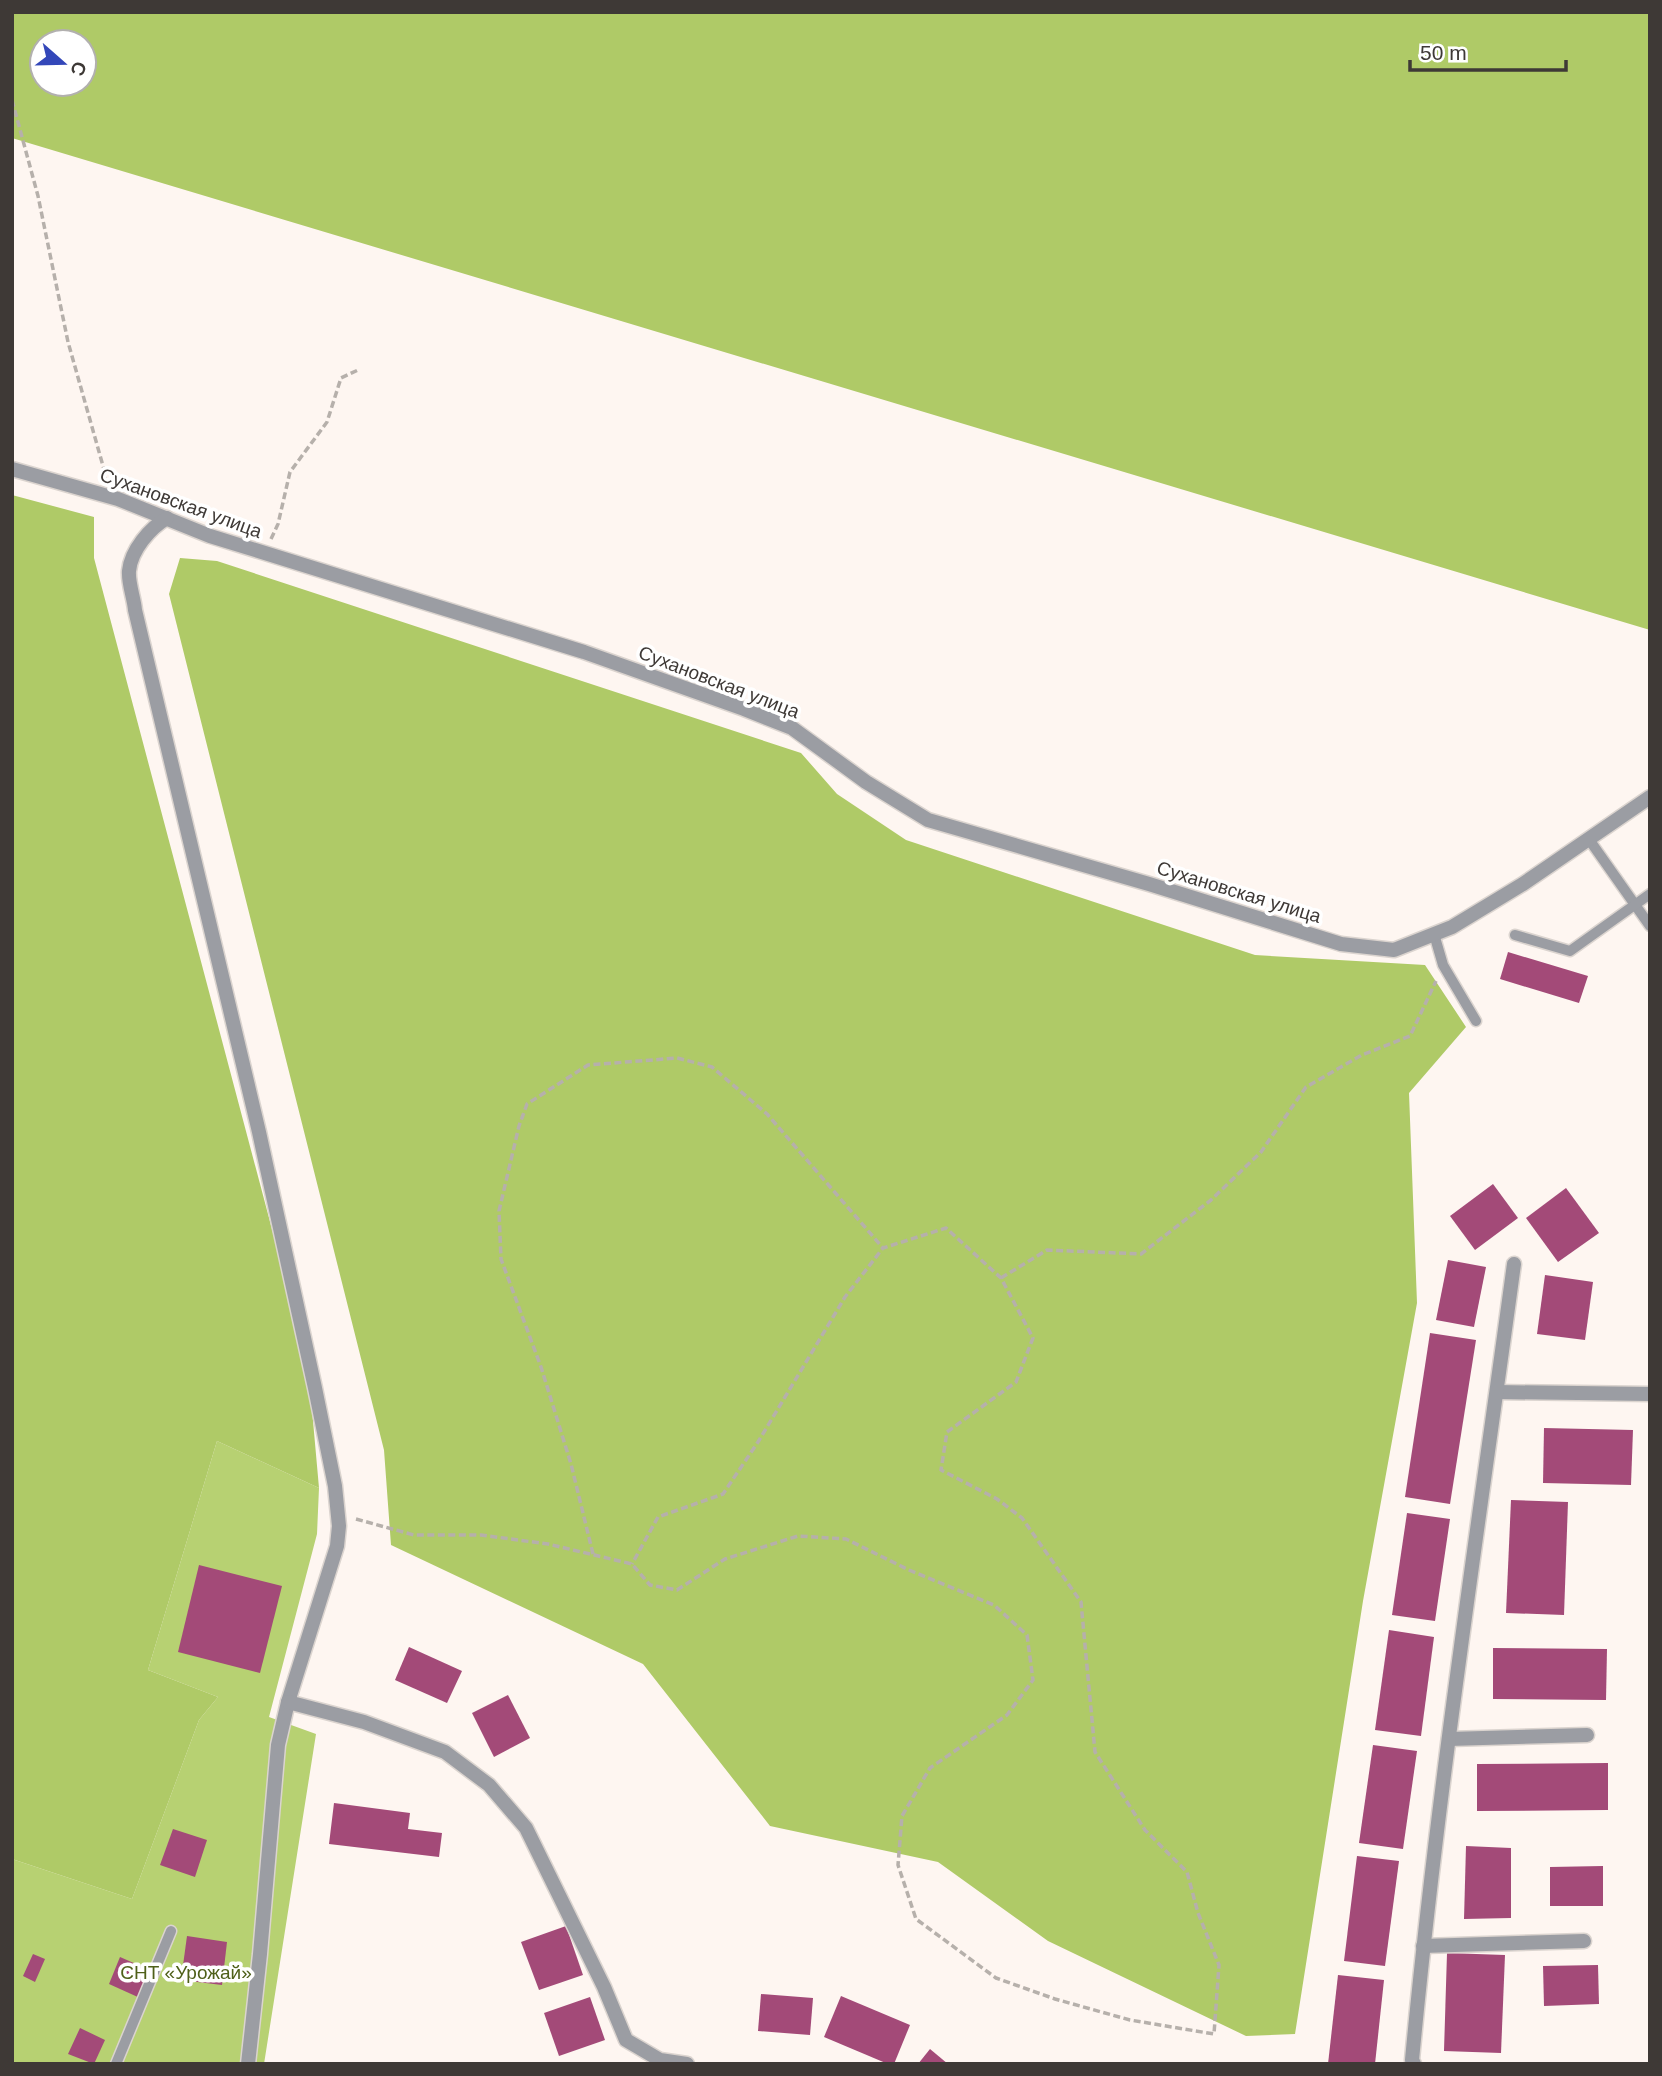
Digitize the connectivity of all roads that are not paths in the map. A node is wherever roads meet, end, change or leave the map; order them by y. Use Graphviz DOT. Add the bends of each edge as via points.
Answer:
graph roads {
  1 [pos="12,468"];
  2 [pos="167,518"];
  3 [pos="1650,797"];
  4 [pos="1588,838"];
  5 [pos="1650,894"];
  6 [pos="1634,904"];
  7 [pos="1650,926"];
  8 [pos="1434,934"];
  9 [pos="1515,935"];
  10 [pos="1476,1021"];
  11 [pos="1514,1264"];
  12 [pos="1497,1392"];
  13 [pos="1650,1394"];
  14 [pos="288,1702"];
  15 [pos="1587,1735"];
  16 [pos="1449,1739"];
  17 [pos="171,1931"];
  18 [pos="1584,1941"];
  19 [pos="1423,1946"];
  20 [pos="116,2064"];
  21 [pos="248,2064"];
  22 [pos="687,2064"];
  23 [pos="1414,2064"];
  1 -- 2 [label="street, Сухановская улица"];
  2 -- 8 [label="street, Сухановская улица" via="210,536 584,652 792,728 928,820 1341,944 1394,950"];
  2 -- 14 [label="street" via="154,525 129,571 135,610 259,1132 335,1486 337,1546"];
  3 -- 4 [label="street, Сухановская улица"];
  4 -- 6 [label="lane"];
  4 -- 8 [label="street, Сухановская улица" via="1496,902"];
  5 -- 6 [label="lane"];
  6 -- 7 [label="lane"];
  6 -- 9 [label="lane" via="1570,951"];
  8 -- 10 [label="lane" via="1443,965"];
  11 -- 12 [label="street"];
  12 -- 13 [label="street"];
  12 -- 16 [label="street"];
  14 -- 21 [label="street" via="278,1745"];
  14 -- 22 [label="street" via="445,1752 489,1785 526,1828 626,2040 660,2060"];
  15 -- 16 [label="street"];
  16 -- 19 [label="street"];
  17 -- 20 [label="lane"];
  18 -- 19 [label="street"];
  19 -- 23 [label="street"];
}
